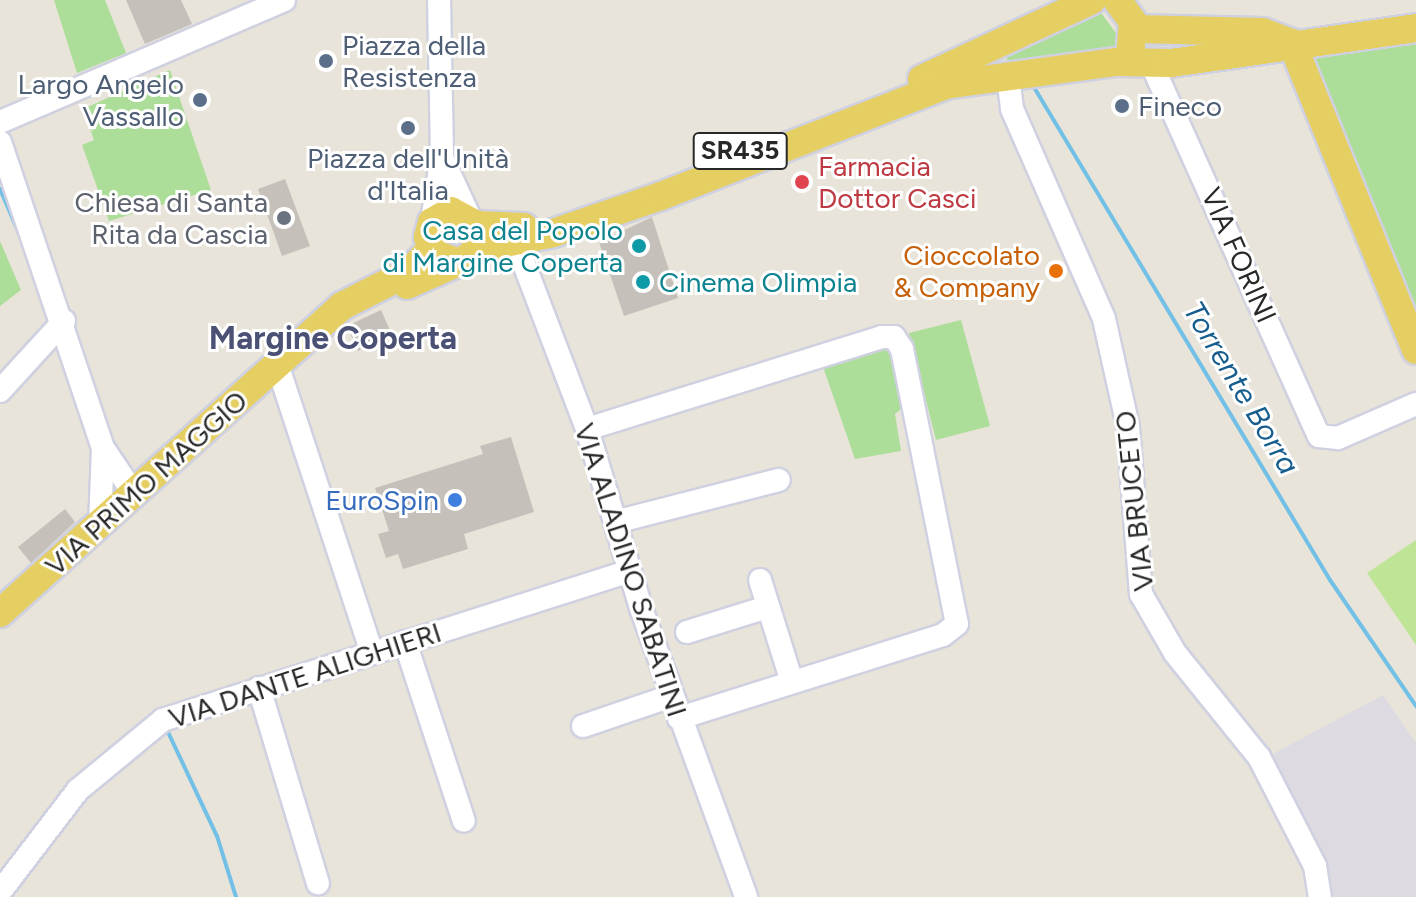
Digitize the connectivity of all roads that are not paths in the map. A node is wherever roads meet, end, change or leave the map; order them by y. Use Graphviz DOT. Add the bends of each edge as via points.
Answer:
graph roads {
  1 [pos="284,0"];
  2 [pos="439,0"];
  3 [pos="1092,0"];
  4 [pos="1117,0"];
  5 [pos="1416,28"];
  6 [pos="1134,29"];
  7 [pos="994,43"];
  8 [pos="1292,43"];
  9 [pos="1116,62"];
  10 [pos="1152,65"];
  11 [pos="1004,76"];
  12 [pos="0,122"];
  13 [pos="0,142"];
  14 [pos="442,155"];
  15 [pos="432,235"];
  16 [pos="470,238"];
  17 [pos="516,243"];
  18 [pos="328,320"];
  19 [pos="64,321"];
  20 [pos="1416,350"];
  21 [pos="277,364"];
  22 [pos="1,389"];
  23 [pos="1416,404"];
  24 [pos="587,429"];
  25 [pos="103,448"];
  26 [pos="779,480"];
  27 [pos="135,495"];
  28 [pos="615,522"];
  29 [pos="100,526"];
  30 [pos="629,571"];
  31 [pos="760,580"];
  32 [pos="768,607"];
  33 [pos="0,613"];
  34 [pos="687,632"];
  35 [pos="405,642"];
  36 [pos="372,653"];
  37 [pos="792,682"];
  38 [pos="259,688"];
  39 [pos="671,696"];
  40 [pos="679,718"];
  41 [pos="583,726"];
  42 [pos="464,821"];
  43 [pos="318,883"];
  44 [pos="0,892"];
  45 [pos="746,897"];
  46 [pos="1320,897"];
  1 -- 12 [label="street"];
  2 -- 14 [label="street"];
  3 -- 7 [label="main road"];
  4 -- 6 [label="main road"];
  5 -- 8 [label="main road"];
  6 -- 8 [label="main road" via="1263,32"];
  6 -- 9 [label="main road" via="1130,51"];
  7 -- 11 [label="main road"];
  7 -- 16 [label="main road, SR435" via="876,101 680,175 514,229"];
  8 -- 10 [label="main road"];
  8 -- 20 [label="main road"];
  9 -- 10 [label="main road"];
  9 -- 11 [label="main road"];
  10 -- 23 [label="street, VIA FORINI" via="1312,425 1328,440"];
  11 -- 17 [label="main road, SR435" via="908,96 661,196"];
  11 -- 46 [label="street, VIA BRUCETO" via="1012,109 1104,319 1128,426 1141,594 1175,653 1259,757 1315,866"];
  13 -- 19 [label="street"];
  14 -- 15 [label="street"];
  14 -- 16 [label="street"];
  15 -- 16 [label="main road, SR435"];
  15 -- 16 [label="main road, SR435" via="451,211"];
  15 -- 18 [label="main road" via="409,272 352,299"];
  16 -- 17 [label="main road, SR435"];
  16 -- 18 [label="main road, SR435"];
  17 -- 24 [label="street, VIA ALADINO SABATINI"];
  18 -- 21 [label="main road, VIA PRIMO MAGGIO / SR435"];
  19 -- 22 [label="street"];
  19 -- 25 [label="street"];
  21 -- 27 [label="main road, VIA PRIMO MAGGIO / SR435"];
  21 -- 36 [label="street"];
  24 -- 28 [label="street, VIA ALADINO SABATINI"];
  24 -- 37 [label="street" via="882,337 897,340 957,624 943,635"];
  25 -- 27 [label="street"];
  25 -- 29 [label="street"];
  26 -- 28 [label="street"];
  27 -- 29 [label="main road, VIA PRIMO MAGGIO / SR435"];
  28 -- 30 [label="street, VIA ALADINO SABATINI"];
  29 -- 33 [label="main road, VIA PRIMO MAGGIO / SR435"];
  30 -- 35 [label="street, VIA DANTE ALIGHIERI"];
  30 -- 39 [label="street, VIA ALADINO SABATINI"];
  31 -- 32 [label="street"];
  32 -- 34 [label="street"];
  32 -- 37 [label="street"];
  35 -- 36 [label="street, VIA DANTE ALIGHIERI"];
  35 -- 42 [label="street"];
  36 -- 38 [label="street, VIA DANTE ALIGHIERI"];
  37 -- 40 [label="street"];
  38 -- 43 [label="street"];
  38 -- 44 [label="street, VIA DANTE ALIGHIERI" via="174,715 143,733 78,790"];
  39 -- 40 [label="street, VIA ALADINO SABATINI"];
  39 -- 41 [label="street"];
  40 -- 45 [label="street, VIA ALADINO SABATINI"];
}
